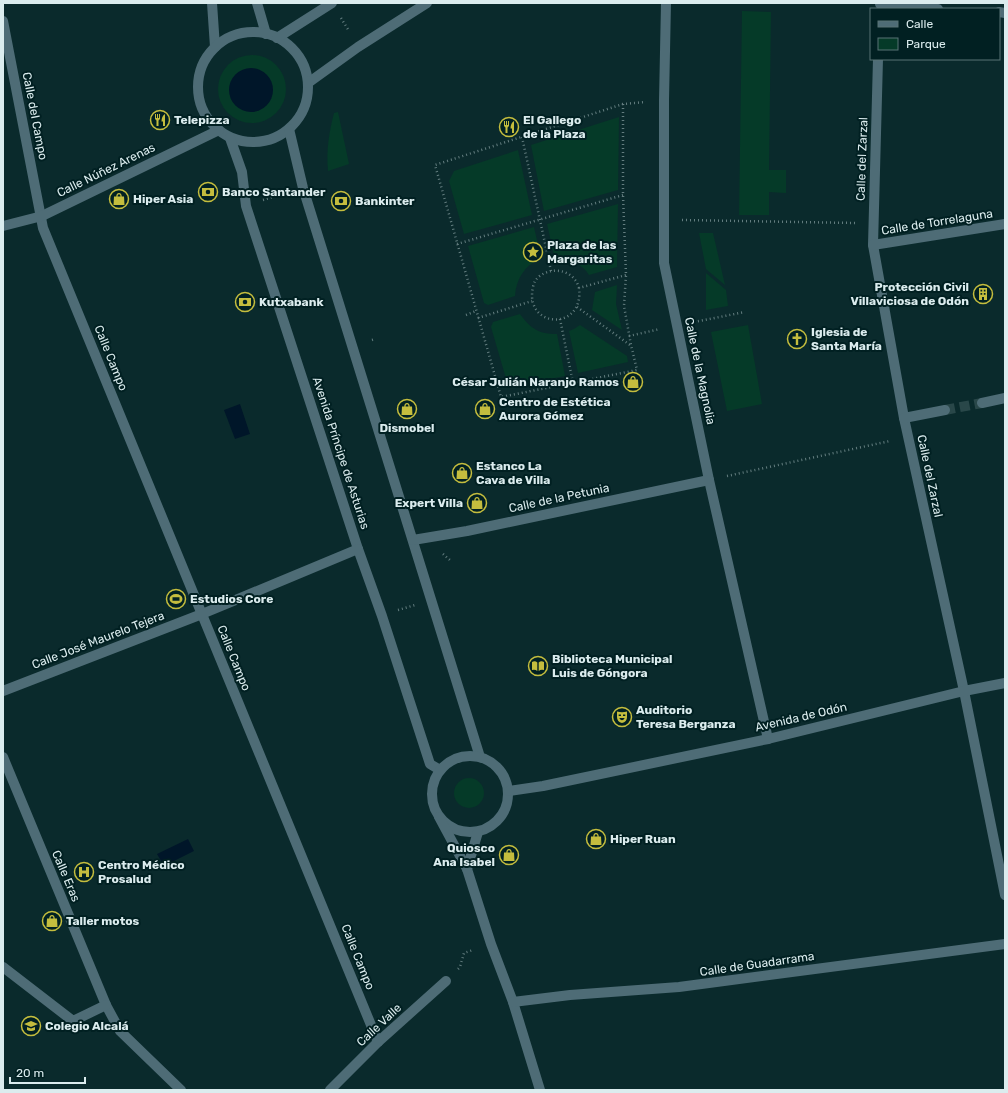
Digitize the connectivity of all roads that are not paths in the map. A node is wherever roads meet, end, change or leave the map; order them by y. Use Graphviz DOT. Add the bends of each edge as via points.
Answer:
graph roads {
  1 [pos="212,3"];
  2 [pos="257,3"];
  3 [pos="427,3"];
  4 [pos="666,3"];
  5 [pos="880,5"];
  6 [pos="334,7"];
  7 [pos="923,8"];
  8 [pos="3,20"];
  9 [pos="266,34"];
  10 [pos="277,38"];
  11 [pos="215,47"];
  12 [pos="878,60"];
  13 [pos="308,83"];
  14 [pos="289,129"];
  15 [pos="219,130"];
  16 [pos="230,138"];
  17 [pos="42,216"];
  18 [pos="1005,224"];
  19 [pos="3,226"];
  20 [pos="873,246"];
  21 [pos="1005,398"];
  22 [pos="982,403"];
  23 [pos="945,410"];
  24 [pos="904,418"];
  25 [pos="709,480"];
  26 [pos="413,540"];
  27 [pos="358,550"];
  28 [pos="202,614"];
  29 [pos="1005,683"];
  30 [pos="3,691"];
  31 [pos="964,691"];
  32 [pos="768,739"];
  33 [pos="3,757"];
  34 [pos="480,757"];
  35 [pos="440,770"];
  36 [pos="509,791"];
  37 [pos="440,817"];
  38 [pos="478,832"];
  39 [pos="467,868"];
  40 [pos="1005,895"];
  41 [pos="1005,944"];
  42 [pos="3,967"];
  43 [pos="446,981"];
  44 [pos="513,1002"];
  45 [pos="106,1005"];
  46 [pos="378,1042"];
  47 [pos="181,1090"];
  48 [pos="330,1090"];
  49 [pos="540,1090"];
  1 -- 11 [label="street"];
  2 -- 9 [label="street"];
  3 -- 13 [label="street"];
  4 -- 25 [label="street, Calle de la Magnolia" via="664,263"];
  5 -- 7 [label="street"];
  6 -- 10 [label="street"];
  8 -- 17 [label="street, Calle del Campo"];
  9 -- 10 [label="street"];
  9 -- 11 [label="street" via="248,32 230,37"];
  10 -- 13 [label="street" via="292,49 303,64"];
  11 -- 15 [label="street" via="205,59 199,74 198,89 200,105 208,119"];
  12 -- 20 [label="street, Calle del Zarzal"];
  13 -- 14 [label="street" via="308,96 304,108 298,120"];
  14 -- 16 [label="street" via="271,139 250,142"];
  14 -- 26 [label="street" via="303,188"];
  15 -- 16 [label="street"];
  15 -- 17 [label="street, Calle Núñez Arenas"];
  16 -- 27 [label="street, Avenida Príncipe de Asturias" via="242,172 246,206"];
  17 -- 19 [label="street, Calle Núñez Arenas"];
  17 -- 28 [label="street, Calle Campo" via="44,228"];
  18 -- 20 [label="street, Calle de Torrelaguna"];
  20 -- 24 [label="street, Calle del Zarzal"];
  21 -- 22 [label="street"];
  23 -- 24 [label="street"];
  24 -- 31 [label="street, Calle del Zarzal"];
  25 -- 26 [label="street, Calle de la Petunia"];
  25 -- 32 [label="street, Calle de la Magnolia"];
  26 -- 34 [label="street"];
  27 -- 28 [label="street, Calle José Maurelo Tejera"];
  27 -- 35 [label="street, Avenida Príncipe de Asturias" via="430,764"];
  28 -- 30 [label="street, Calle José Maurelo Tejera"];
  28 -- 46 [label="street, Calle Campo"];
  29 -- 31 [label="street, Avenida de Odón"];
  31 -- 32 [label="street, Avenida de Odón"];
  31 -- 40 [label="street, Calle del Zarzal"];
  32 -- 36 [label="street, Avenida de Odón"];
  33 -- 45 [label="street, Calle Eras"];
  34 -- 35 [label="street" via="458,757"];
  34 -- 36 [label="street" via="500,769"];
  35 -- 37 [label="street" via="434,781 432,794 434,806"];
  36 -- 38 [label="street" via="504,813 497,822"];
  37 -- 38 [label="street" via="447,825 457,830"];
  37 -- 39 [label="street"];
  38 -- 39 [label="street"];
  39 -- 44 [label="street"];
  41 -- 44 [label="street, Calle de Guadarrama" via="679,987"];
  42 -- 45 [label="street" via="73,1021"];
  43 -- 46 [label="street, Calle Valle"];
  44 -- 49 [label="street"];
  45 -- 47 [label="street, Calle Eras" via="120,1031"];
  46 -- 48 [label="street, Calle Valle"];
}
